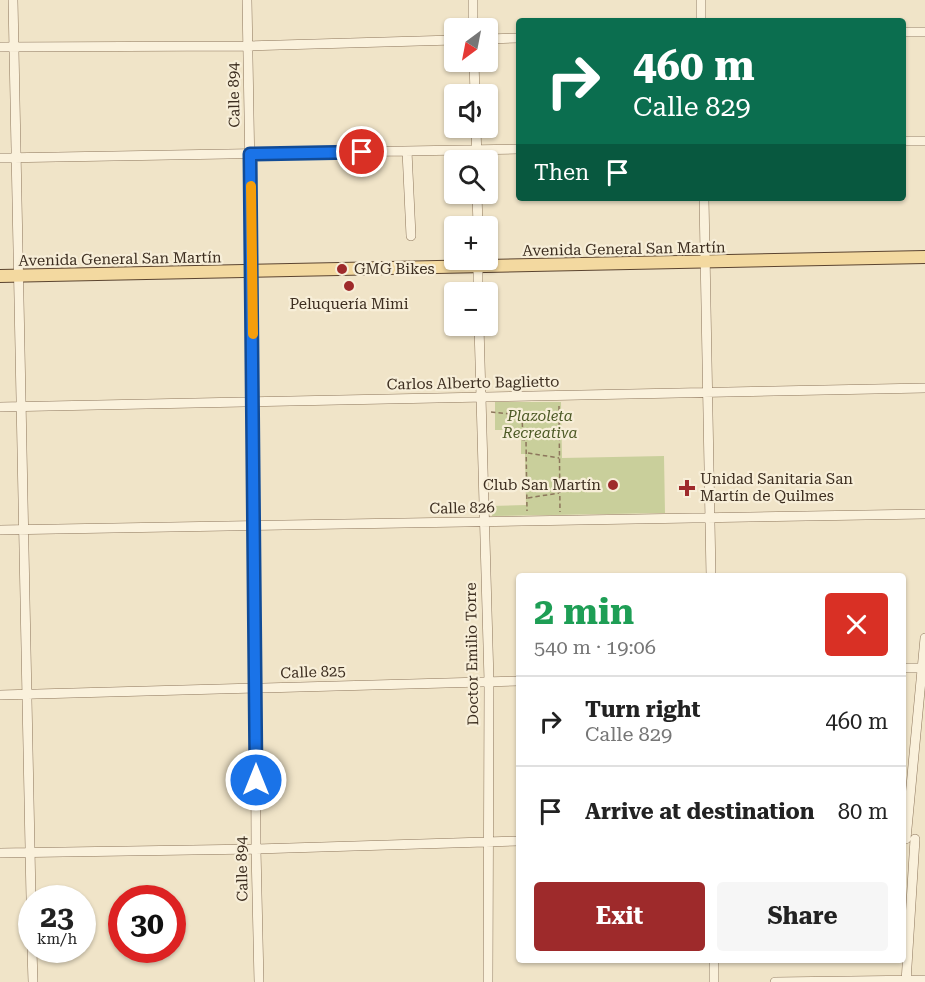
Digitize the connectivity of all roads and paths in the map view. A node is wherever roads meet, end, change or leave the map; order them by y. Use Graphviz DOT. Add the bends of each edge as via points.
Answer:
graph roads {
  1 [pos="13,0"];
  2 [pos="247,0"];
  3 [pos="473,0"];
  4 [pos="701,0"];
  5 [pos="473,18"];
  6 [pos="701,18"];
  7 [pos="906,32"];
  8 [pos="925,32"];
  9 [pos="516,38"];
  10 [pos="498,39"];
  11 [pos="444,40"];
  12 [pos="249,46"];
  13 [pos="0,47"];
  14 [pos="13,47"];
  15 [pos="476,138"];
  16 [pos="906,141"];
  17 [pos="925,141"];
  18 [pos="516,149"];
  19 [pos="444,150"];
  20 [pos="477,150"];
  21 [pos="407,151"];
  22 [pos="250,154"];
  23 [pos="0,158"];
  24 [pos="15,158"];
  25 [pos="704,201"];
  26 [pos="411,236"];
  27 [pos="925,257"];
  28 [pos="705,262"];
  29 [pos="498,263"];
  30 [pos="444,264"];
  31 [pos="251,272"];
  32 [pos="0,276"];
  33 [pos="19,276"];
  34 [pos="479,336"];
  35 [pos="925,388"];
  36 [pos="709,393"];
  37 [pos="559,396"];
  38 [pos="481,398"];
  39 [pos="254,402"];
  40 [pos="21,406"];
  41 [pos="0,407"];
  42 [pos="481,411"];
  43 [pos="522,415"];
  44 [pos="559,419"];
  45 [pos="526,452"];
  46 [pos="560,458"];
  47 [pos="560,493"];
  48 [pos="527,498"];
  49 [pos="925,514"];
  50 [pos="711,517"];
  51 [pos="560,520"];
  52 [pos="527,521"];
  53 [pos="484,522"];
  54 [pos="255,526"];
  55 [pos="0,530"];
  56 [pos="22,530"];
  57 [pos="711,573"];
  58 [pos="925,638"];
  59 [pos="906,668"];
  60 [pos="924,668"];
  61 [pos="489,681"];
  62 [pos="516,681"];
  63 [pos="256,688"];
  64 [pos="0,695"];
  65 [pos="26,695"];
  66 [pos="912,839"];
  67 [pos="488,841"];
  68 [pos="516,841"];
  69 [pos="256,849"];
  70 [pos="29,852"];
  71 [pos="0,853"];
  72 [pos="30,885"];
  73 [pos="32,963"];
  74 [pos="714,963"];
  75 [pos="925,980"];
  76 [pos="906,981"];
  77 [pos="33,982"];
  78 [pos="260,982"];
  79 [pos="488,982"];
  80 [pos="714,982"];
  81 [pos="775,982"];
  1 -- 14 [label="street"];
  2 -- 12 [label="street, Calle 894"];
  3 -- 5 [label="street"];
  4 -- 6 [label="street"];
  7 -- 8 [label="street"];
  9 -- 10 [label="street"];
  11 -- 12 [label="street"];
  12 -- 14 [label="street"];
  12 -- 22 [label="street, Calle 894"];
  13 -- 14 [label="street"];
  14 -- 24 [label="street"];
  15 -- 20 [label="street"];
  16 -- 17 [label="street"];
  18 -- 20 [label="street"];
  19 -- 21 [label="street"];
  21 -- 22 [label="street"];
  21 -- 26 [label="street"];
  22 -- 24 [label="street"];
  22 -- 31 [label="street, Calle 894"];
  23 -- 24 [label="street"];
  24 -- 33 [label="street"];
  25 -- 28 [label="street"];
  27 -- 28 [label="main road, Avenida General San Martín"];
  28 -- 29 [label="main road, Avenida General San Martín"];
  28 -- 36 [label="street"];
  30 -- 31 [label="main road, Avenida General San Martín"];
  31 -- 33 [label="main road, Avenida General San Martín"];
  31 -- 39 [label="street, Calle 894"];
  32 -- 33 [label="main road, Avenida General San Martín"];
  33 -- 40 [label="street"];
  34 -- 38 [label="street, Doctor Emilio Torre"];
  35 -- 36 [label="street, Carlos Alberto Baglietto"];
  36 -- 37 [label="street, Carlos Alberto Baglietto"];
  36 -- 50 [label="street"];
  37 -- 38 [label="street, Carlos Alberto Baglietto"];
  37 -- 44 [label="path"];
  38 -- 39 [label="street, Carlos Alberto Baglietto"];
  38 -- 42 [label="street, Doctor Emilio Torre"];
  39 -- 40 [label="street, Carlos Alberto Baglietto"];
  39 -- 54 [label="street, Calle 894"];
  40 -- 41 [label="street, Carlos Alberto Baglietto"];
  40 -- 56 [label="street"];
  42 -- 43 [label="path"];
  42 -- 53 [label="street, Doctor Emilio Torre"];
  43 -- 44 [label="path"];
  43 -- 45 [label="path"];
  44 -- 46 [label="path"];
  45 -- 46 [label="path"];
  45 -- 48 [label="path"];
  46 -- 47 [label="path"];
  47 -- 48 [label="path"];
  47 -- 51 [label="path"];
  48 -- 52 [label="path"];
  49 -- 50 [label="street, Calle 826"];
  50 -- 51 [label="street, Calle 826"];
  50 -- 57 [label="street"];
  51 -- 52 [label="street, Calle 826"];
  52 -- 53 [label="street, Calle 826"];
  53 -- 54 [label="street, Calle 826"];
  53 -- 61 [label="street, Doctor Emilio Torre"];
  54 -- 56 [label="street, Calle 826"];
  54 -- 63 [label="street, Calle 894"];
  55 -- 56 [label="street, Calle 826"];
  56 -- 65 [label="street"];
  58 -- 60 [label="street"];
  59 -- 60 [label="street"];
  60 -- 66 [label="street"];
  61 -- 62 [label="street, Calle 825"];
  61 -- 63 [label="street, Calle 825"];
  61 -- 67 [label="street, Doctor Emilio Torre"];
  63 -- 65 [label="street, Calle 825"];
  63 -- 69 [label="street, Calle 894"];
  64 -- 65 [label="street, Calle 825"];
  65 -- 70 [label="street"];
  66 -- 76 [label="street"];
  67 -- 68 [label="street"];
  67 -- 69 [label="street"];
  67 -- 79 [label="street, Doctor Emilio Torre"];
  69 -- 70 [label="street"];
  69 -- 78 [label="street, Calle 894"];
  70 -- 71 [label="street"];
  70 -- 72 [label="street"];
  73 -- 77 [label="street"];
  74 -- 80 [label="street"];
  75 -- 76 [label="street"];
  76 -- 81 [label="street"];
}
